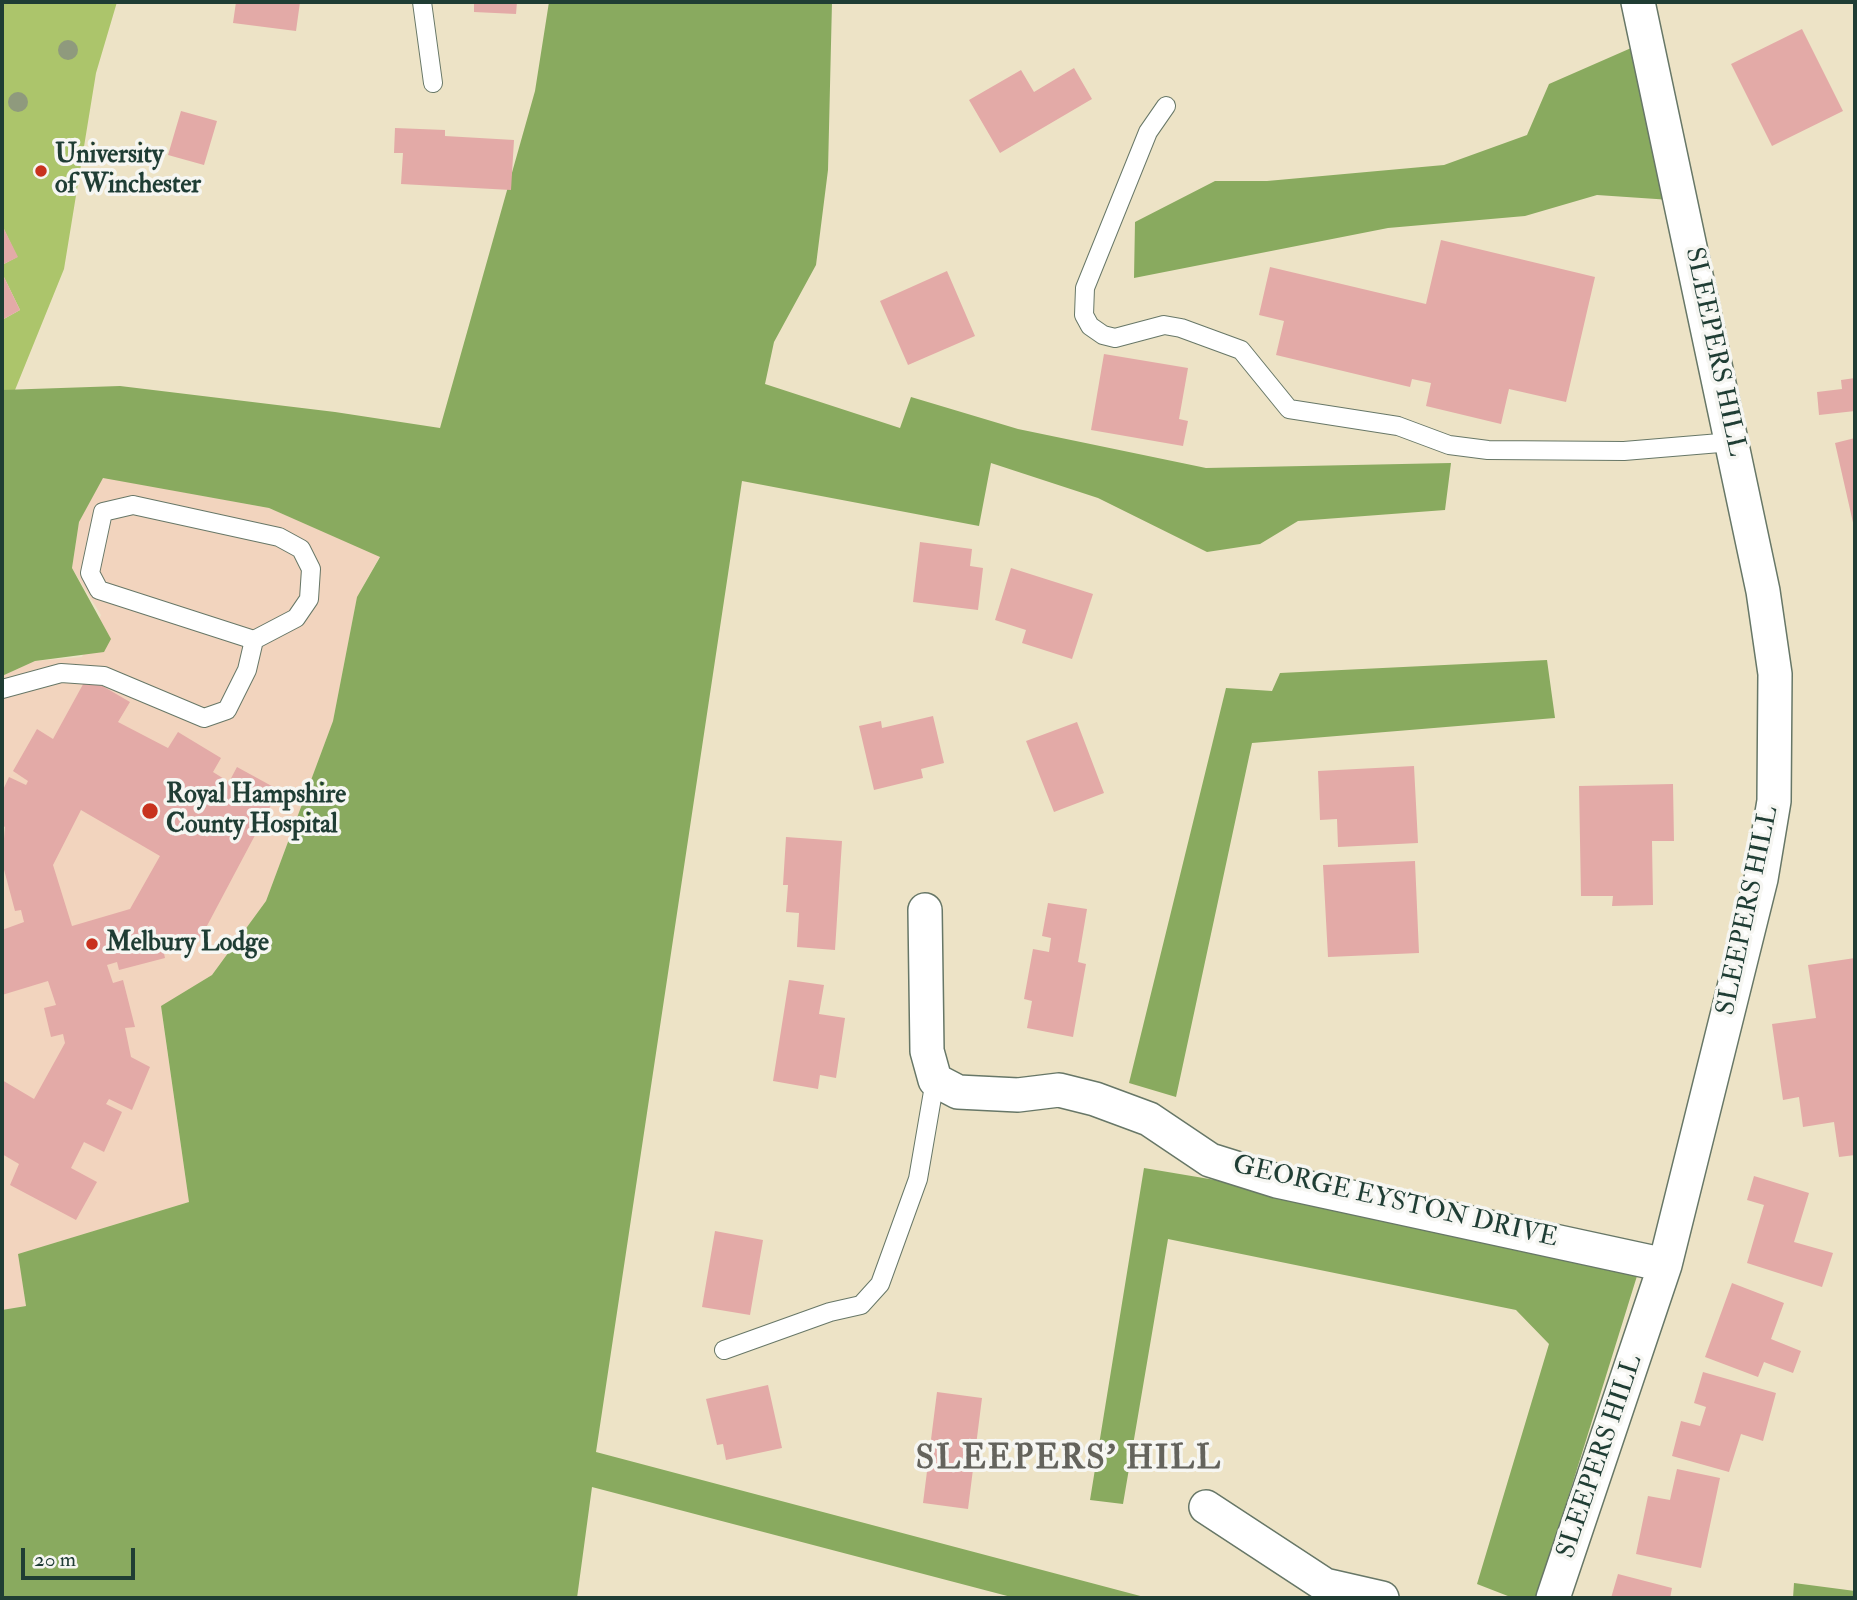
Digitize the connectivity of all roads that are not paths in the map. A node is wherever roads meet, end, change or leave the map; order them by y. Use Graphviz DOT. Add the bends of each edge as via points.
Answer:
graph roads {
  1 [pos="422,2"];
  2 [pos="1638,2"];
  3 [pos="433,83"];
  4 [pos="1166,106"];
  5 [pos="1732,442"];
  6 [pos="254,640"];
  7 [pos="2,689"];
  8 [pos="925,910"];
  9 [pos="935,1080"];
  10 [pos="1665,1265"];
  11 [pos="724,1350"];
  12 [pos="1206,1507"];
  13 [pos="1382,1598"];
  14 [pos="1553,1598"];
  1 -- 3 [label="lane"];
  2 -- 5 [label="street, SLEEPERS HILL"];
  4 -- 5 [label="lane" via="1148,132 1085,288 1083,315 1103,335 1115,338 1164,325 1181,328 1241,350 1289,409 1398,426 1449,445 1488,450 1624,451"];
  5 -- 10 [label="street, SLEEPERS HILL" via="1775,674 1774,801 1761,878"];
  6 -- 6 [label="lane" via="100,590 90,573 103,512 133,505 279,537 301,549 311,569 309,599 296,618"];
  6 -- 7 [label="lane" via="247,670 226,710 204,718 104,676 61,673"];
  8 -- 9 [label="street" via="927,1051"];
  9 -- 10 [label="street, GEORGE EYSTON DRIVE" via="958,1092 1018,1095 1059,1090 1095,1098 1149,1119 1210,1160 1277,1181"];
  9 -- 11 [label="lane" via="918,1180 880,1284 861,1305"];
  10 -- 14 [label="street, SLEEPERS HILL"];
  12 -- 13 [label="street" via="1325,1585"];
}
